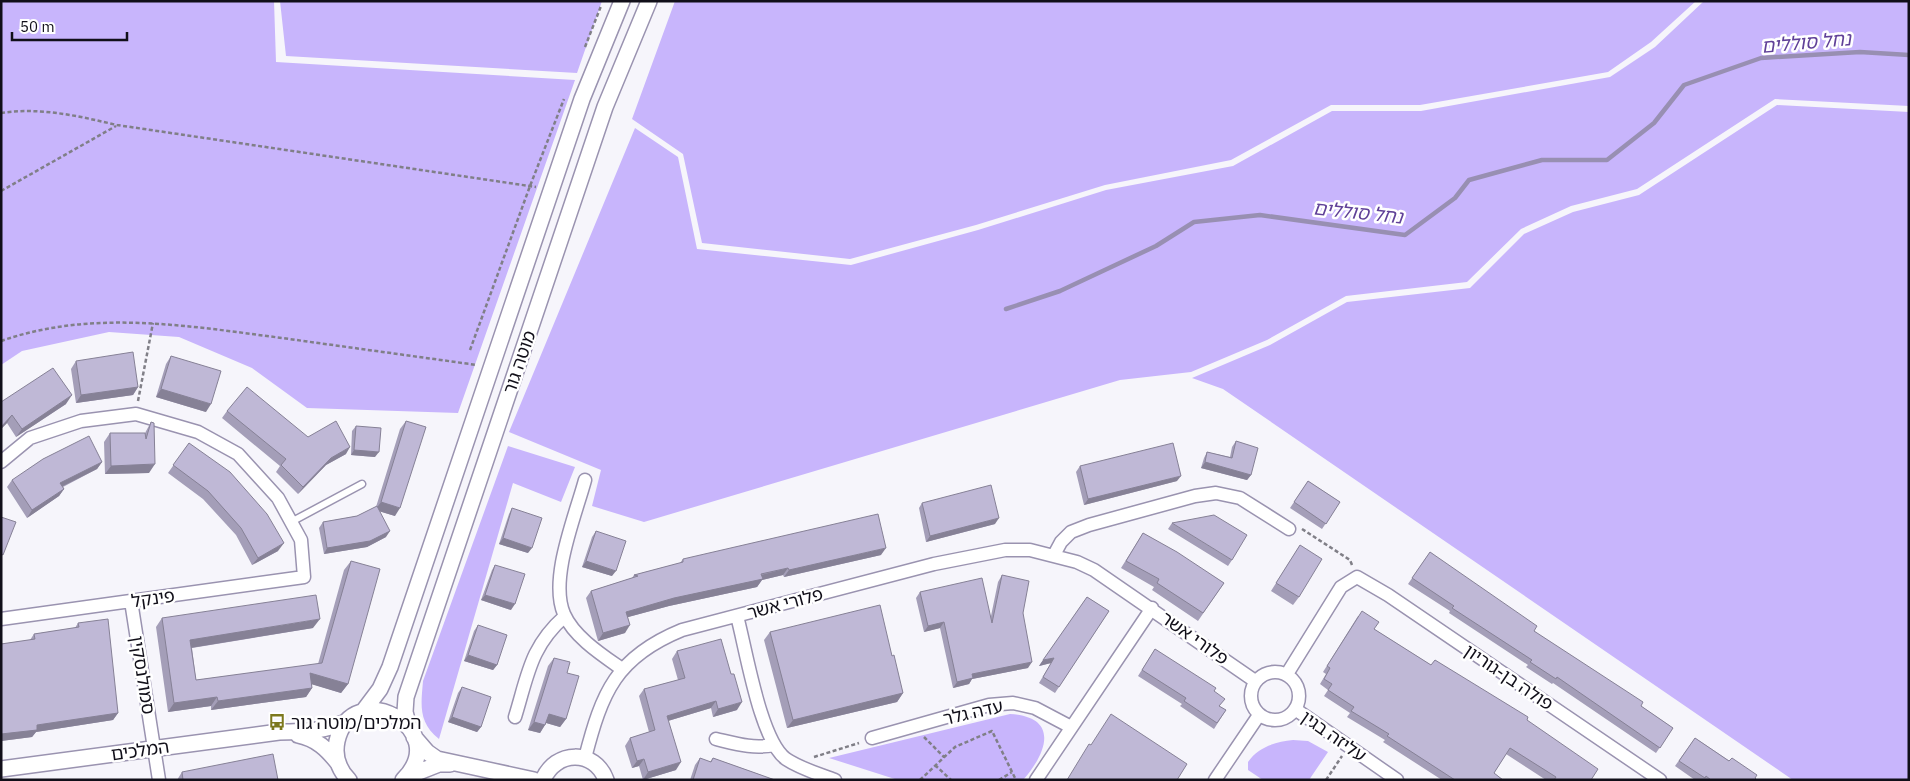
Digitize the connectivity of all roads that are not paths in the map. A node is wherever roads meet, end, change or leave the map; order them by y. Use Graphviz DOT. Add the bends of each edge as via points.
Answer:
graph roads {
  1 [pos="622,1"];
  2 [pos="649,1"];
  3 [pos="1,462"];
  4 [pos="585,480"];
  5 [pos="362,484"];
  6 [pos="291,522"];
  7 [pos="1289,529"];
  8 [pos="1054,555"];
  9 [pos="131,601"];
  10 [pos="1152,608"];
  11 [pos="565,616"];
  12 [pos="738,616"];
  13 [pos="1,619"];
  14 [pos="622,669"];
  15 [pos="1287,674"];
  16 [pos="1255,681"];
  17 [pos="1295,709"];
  18 [pos="1259,715"];
  19 [pos="356,716"];
  20 [pos="516,717"];
  21 [pos="1071,728"];
  22 [pos="279,732"];
  23 [pos="412,732"];
  24 [pos="872,738"];
  25 [pos="716,739"];
  26 [pos="774,745"];
  27 [pos="155,748"];
  28 [pos="585,758"];
  29 [pos="457,764"];
  30 [pos="1,769"];
  31 [pos="344,774"];
  32 [pos="405,778"];
  33 [pos="1658,779"];
  34 [pos="159,780"];
  35 [pos="534,780"];
  36 [pos="543,780"];
  37 [pos="606,780"];
  38 [pos="835,780"];
  39 [pos="1036,780"];
  40 [pos="1215,780"];
  41 [pos="1397,780"];
  1 -- 19 [label="street, מוטה גור" via="582,98 390,667 380,689"];
  2 -- 23 [label="street, מוטה גור" via="605,107 406,697 405,712"];
  3 -- 6 [label="street" via="30,438 81,421 136,414 198,432 238,454 278,498"];
  4 -- 11 [label="street" via="558,585"];
  5 -- 6 [label="lane"];
  6 -- 9 [label="street, פינקל" via="301,540 304,577"];
  7 -- 8 [label="street" via="1240,498 1216,493 1089,525 1071,532"];
  8 -- 10 [label="street, פלורי אשר" via="1094,570"];
  8 -- 12 [label="street, פלורי אשר" via="1030,550 1004,550 971,556"];
  9 -- 13 [label="street, פינקל"];
  9 -- 27 [label="street, סמולנסקין"];
  10 -- 16 [label="street, פלורי אשר"];
  10 -- 21 [label="street"];
  11 -- 14 [label="street" via="592,646"];
  11 -- 20 [label="street" via="536,648"];
  12 -- 14 [label="street, פלורי אשר" via="656,640 638,652"];
  12 -- 26 [label="street" via="761,711"];
  14 -- 28 [label="street, פלורי אשר" via="602,703"];
  15 -- 16 [label="street" via="1273,671 1264,673"];
  15 -- 17 [label="street" via="1299,694"];
  15 -- 33 [label="street, פולה בן-גוריון" via="1340,587 1357,577 1396,600"];
  16 -- 18 [label="street" via="1250,700"];
  17 -- 18 [label="street" via="1290,715 1275,720"];
  17 -- 41 [label="street, עליזה בגין"];
  18 -- 40 [label="street"];
  19 -- 22 [label="street, המלכים" via="320,731"];
  19 -- 23 [label="street, המלכים" via="375,710 388,712 399,717"];
  19 -- 31 [label="street, מוטה גור" via="338,737 336,750"];
  21 -- 24 [label="street, עדה גלר" via="1035,708 1013,703 989,705"];
  21 -- 39 [label="street"];
  22 -- 27 [label="street, המלכים"];
  22 -- 31 [label="street, המלכים" via="318,742"];
  23 -- 29 [label="street, המלכים" via="427,752 437,759"];
  23 -- 32 [label="street, מוטה גור" via="415,761"];
  25 -- 26 [label="street" via="759,748"];
  26 -- 38 [label="street" via="795,764"];
  27 -- 30 [label="street, המלכים"];
  27 -- 34 [label="street, סמולנסקין"];
  28 -- 36 [label="street" via="559,760"];
  28 -- 37 [label="street" via="599,767"];
  29 -- 32 [label="street" via="439,764"];
  29 -- 35 [label="street"];
}
